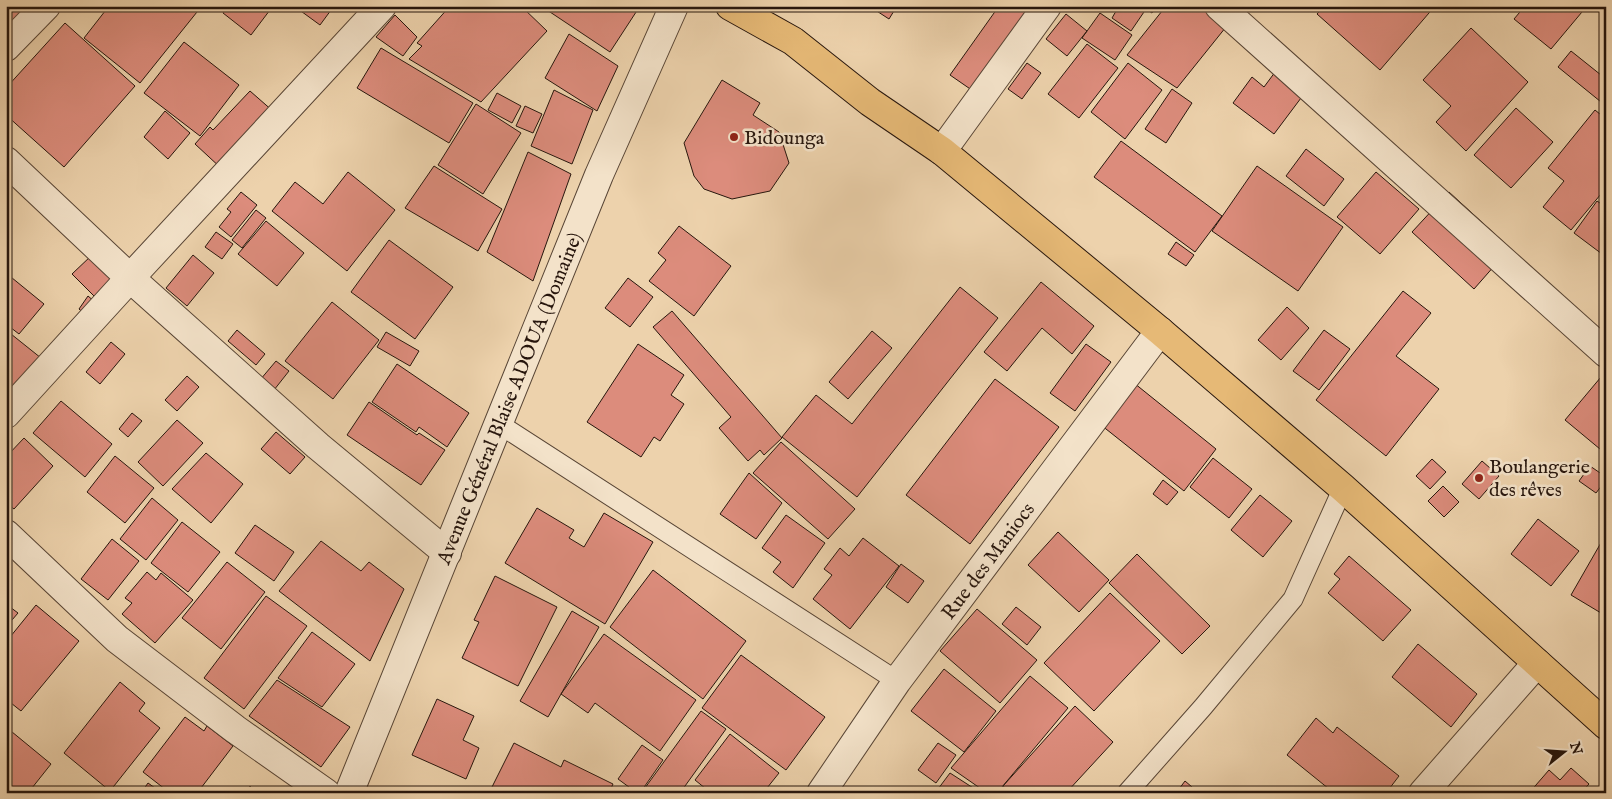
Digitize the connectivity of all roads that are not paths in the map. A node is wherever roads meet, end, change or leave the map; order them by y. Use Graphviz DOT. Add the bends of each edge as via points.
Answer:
graph roads {
  1 [pos="46,6"];
  2 [pos="382,6"];
  3 [pos="674,6"];
  4 [pos="730,6"];
  5 [pos="1048,6"];
  6 [pos="1219,6"];
  7 [pos="6,47"];
  8 [pos="942,151"];
  9 [pos="6,161"];
  10 [pos="130,278"];
  11 [pos="1160,331"];
  12 [pos="1606,352"];
  13 [pos="6,414"];
  14 [pos="499,424"];
  15 [pos="1343,488"];
  16 [pos="6,534"];
  17 [pos="447,553"];
  18 [pos="1537,663"];
  19 [pos="897,681"];
  20 [pos="1606,725"];
  21 [pos="326,793"];
  22 [pos="349,793"];
  23 [pos="820,793"];
  24 [pos="1127,793"];
  25 [pos="1422,793"];
  1 -- 7 [label="street"];
  2 -- 10 [label="street"];
  3 -- 14 [label="street, Avenue Général Blaise ADOUA (Domaine)" via="599,176"];
  4 -- 8 [label="highway" via="793,41 870,102"];
  5 -- 8 [label="street"];
  6 -- 12 [label="street"];
  8 -- 11 [label="highway"];
  9 -- 10 [label="street"];
  10 -- 13 [label="street"];
  10 -- 17 [label="street" via="318,446"];
  11 -- 15 [label="highway"];
  11 -- 19 [label="street, Rue des Maniocs"];
  14 -- 17 [label="street, Avenue Général Blaise ADOUA (Domaine)"];
  14 -- 19 [label="lane"];
  15 -- 18 [label="highway"];
  15 -- 24 [label="lane" via="1293,599"];
  16 -- 21 [label="street" via="116,639"];
  17 -- 22 [label="street, Avenue Général Blaise ADOUA (Domaine)"];
  18 -- 20 [label="highway"];
  18 -- 25 [label="street"];
  19 -- 23 [label="street, Rue des Maniocs"];
}
